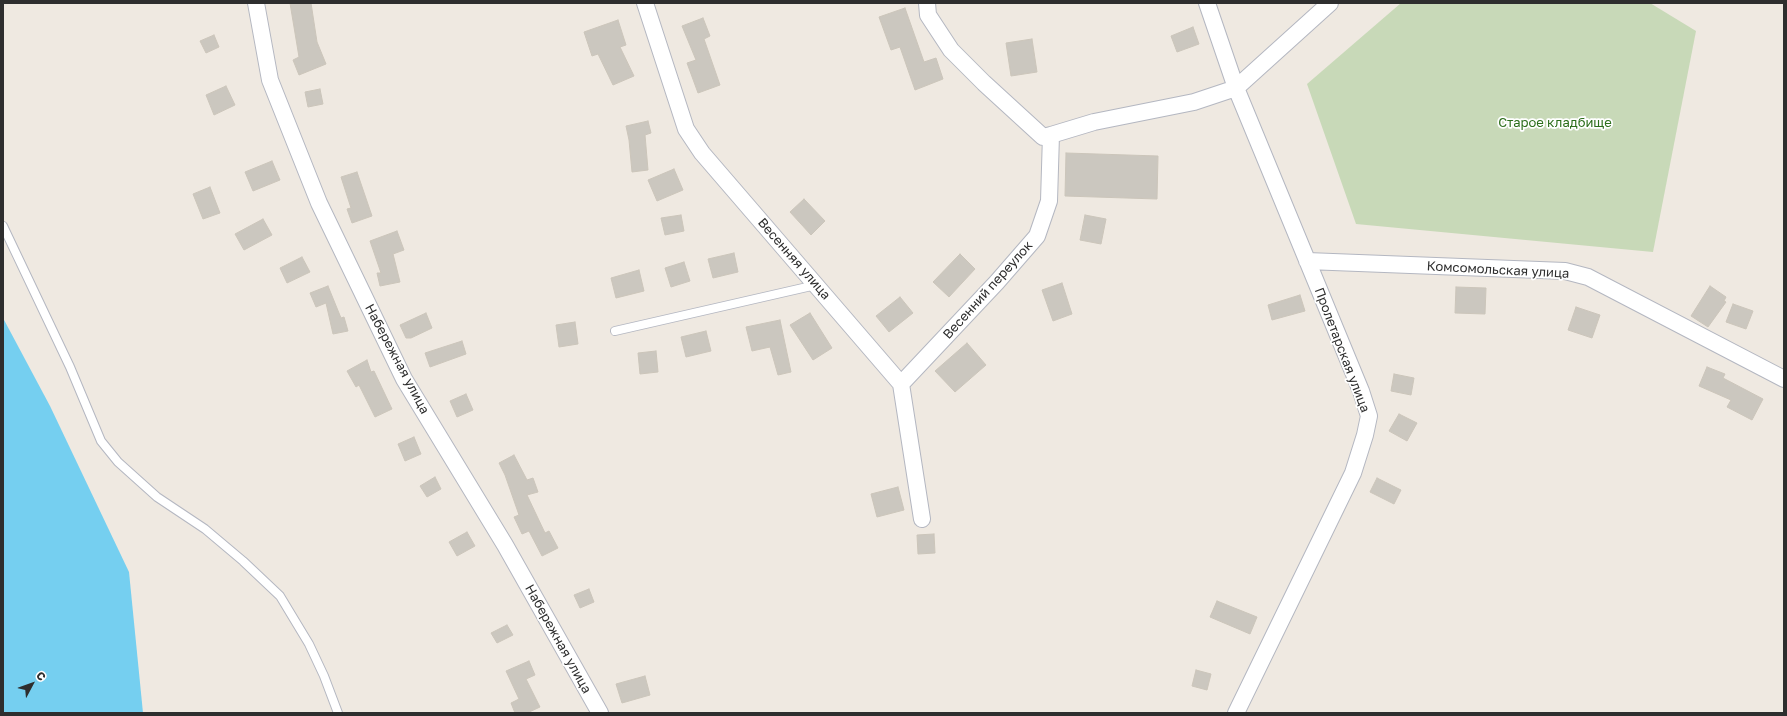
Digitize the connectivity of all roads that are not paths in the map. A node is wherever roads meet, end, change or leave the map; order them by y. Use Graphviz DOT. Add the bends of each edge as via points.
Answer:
graph roads {
  1 [pos="256,3"];
  2 [pos="646,3"];
  3 [pos="927,3"];
  4 [pos="1207,3"];
  5 [pos="1330,3"];
  6 [pos="1236,88"];
  7 [pos="1051,135"];
  8 [pos="3,226"];
  9 [pos="1307,261"];
  10 [pos="816,285"];
  11 [pos="615,331"];
  12 [pos="1784,379"];
  13 [pos="902,384"];
  14 [pos="922,519"];
  15 [pos="338,713"];
  16 [pos="600,713"];
  17 [pos="1236,713"];
  1 -- 16 [label="street, Набережная улица" via="270,80 319,203 404,379 505,545"];
  2 -- 10 [label="street, Весенняя улица" via="686,129 702,153"];
  3 -- 7 [label="street" via="928,15 951,50 1043,136"];
  4 -- 6 [label="street, Пролетарская улица"];
  5 -- 6 [label="street"];
  6 -- 7 [label="street" via="1194,102 1094,122"];
  6 -- 9 [label="street, Пролетарская улица"];
  7 -- 13 [label="street, Весенний переулок" via="1049,201 1036,236"];
  8 -- 15 [label="lane" via="70,366 101,441 118,462 157,497 205,529 280,596 309,644"];
  9 -- 12 [label="street, Комсомольская улица" via="1565,271 1588,277"];
  9 -- 17 [label="street, Пролетарская улица" via="1369,416 1353,473"];
  10 -- 11 [label="lane"];
  10 -- 13 [label="street, Весенняя улица"];
  13 -- 14 [label="street"];
}
